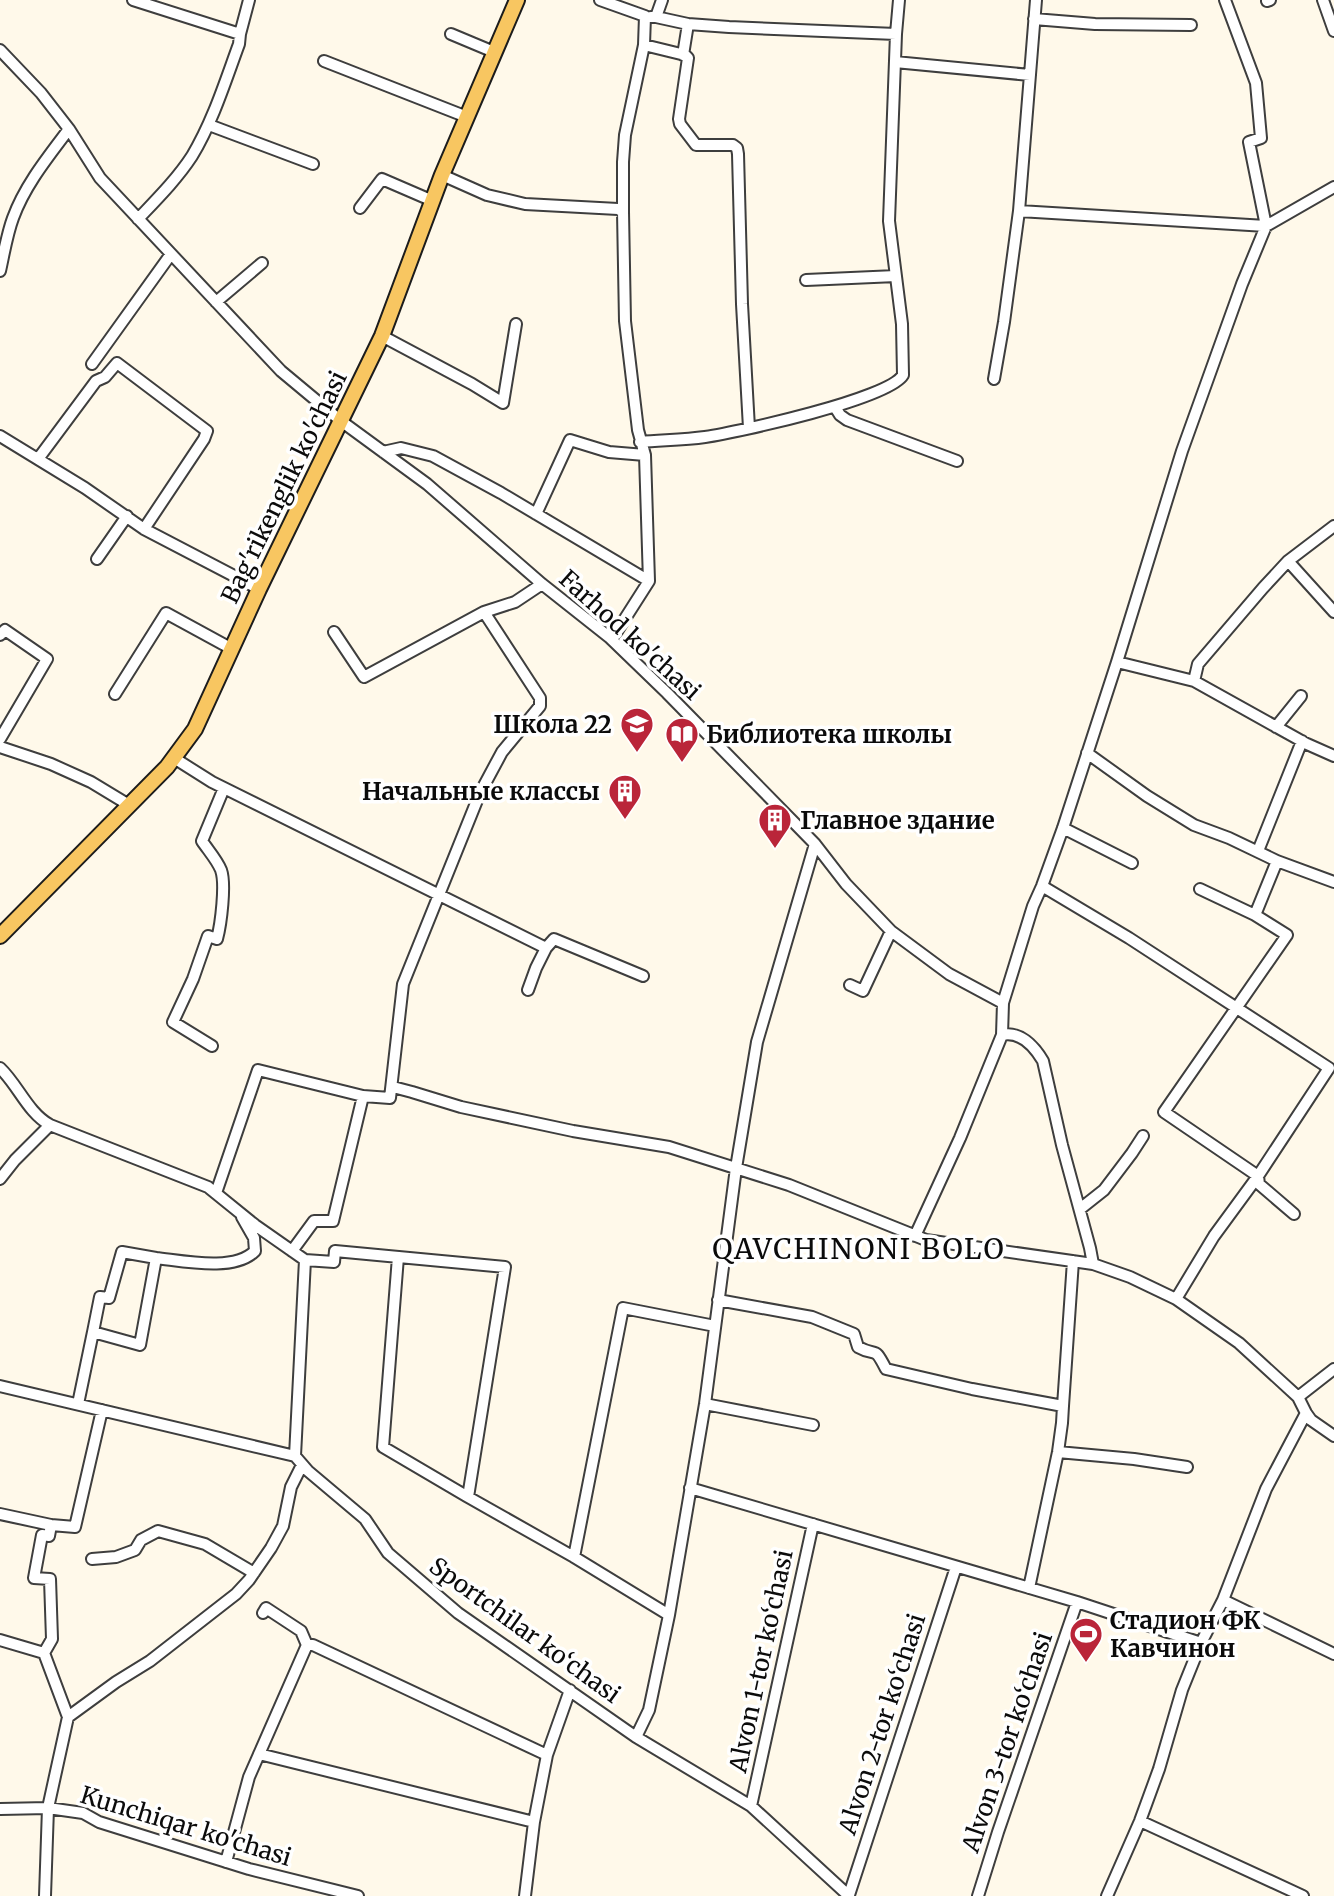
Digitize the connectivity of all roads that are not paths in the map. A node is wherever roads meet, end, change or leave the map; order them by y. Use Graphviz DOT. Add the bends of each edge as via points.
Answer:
graph roads {
  1 [pos="133,0"];
  2 [pos="249,0"];
  3 [pos="517,0"];
  4 [pos="600,0"];
  5 [pos="662,0"];
  6 [pos="899,0"];
  7 [pos="1035,0"];
  8 [pos="1226,0"];
  9 [pos="1323,0"];
  10 [pos="650,17"];
  11 [pos="1034,19"];
  12 [pos="688,24"];
  13 [pos="1191,25"];
  14 [pos="1334,31"];
  15 [pos="240,34"];
  16 [pos="451,34"];
  17 [pos="896,34"];
  18 [pos="643,45"];
  19 [pos="0,50"];
  20 [pos="494,51"];
  21 [pos="682,55"];
  22 [pos="324,61"];
  23 [pos="895,62"];
  24 [pos="1030,75"];
  25 [pos="467,117"];
  26 [pos="209,125"];
  27 [pos="69,129"];
  28 [pos="313,164"];
  29 [pos="442,175"];
  30 [pos="1334,187"];
  31 [pos="433,201"];
  32 [pos="360,208"];
  33 [pos="1019,211"];
  34 [pos="623,212"];
  35 [pos="138,219"];
  36 [pos="1266,226"];
  37 [pos="171,254"];
  38 [pos="262,263"];
  39 [pos="0,271"];
  40 [pos="896,276"];
  41 [pos="806,280"];
  42 [pos="216,302"];
  43 [pos="516,324"];
  44 [pos="382,336"];
  45 [pos="92,364"];
  46 [pos="994,379"];
  47 [pos="835,407"];
  48 [pos="341,421"];
  49 [pos="750,428"];
  50 [pos="0,436"];
  51 [pos="640,442"];
  52 [pos="383,452"];
  53 [pos="645,455"];
  54 [pos="38,459"];
  55 [pos="957,461"];
  56 [pos="536,514"];
  57 [pos="127,516"];
  58 [pos="1334,526"];
  59 [pos="144,529"];
  60 [pos="97,559"];
  61 [pos="1288,561"];
  62 [pos="649,581"];
  63 [pos="542,584"];
  64 [pos="259,590"];
  65 [pos="484,612"];
  66 [pos="1334,612"];
  67 [pos="334,632"];
  68 [pos="0,635"];
  69 [pos="612,639"];
  70 [pos="232,649"];
  71 [pos="1117,662"];
  72 [pos="1194,681"];
  73 [pos="115,694"];
  74 [pos="1301,696"];
  75 [pos="1276,727"];
  76 [pos="0,739"];
  77 [pos="1303,741"];
  78 [pos="0,747"];
  79 [pos="1087,752"];
  80 [pos="1334,756"];
  81 [pos="174,758"];
  82 [pos="224,788"];
  83 [pos="129,805"];
  84 [pos="1063,828"];
  85 [pos="815,844"];
  86 [pos="1258,850"];
  87 [pos="1277,861"];
  88 [pos="1132,863"];
  89 [pos="1334,882"];
  90 [pos="1042,886"];
  91 [pos="1200,889"];
  92 [pos="439,895"];
  93 [pos="1255,915"];
  94 [pos="891,932"];
  95 [pos="0,936"];
  96 [pos="546,948"];
  97 [pos="643,976"];
  98 [pos="850,985"];
  99 [pos="528,990"];
  100 [pos="1003,1003"];
  101 [pos="1236,1009"];
  102 [pos="1002,1035"];
  103 [pos="212,1046"];
  104 [pos="0,1068"];
  105 [pos="393,1087"];
  106 [pos="363,1097"];
  107 [pos="50,1125"];
  108 [pos="1143,1136"];
  109 [pos="736,1168"];
  110 [pos="1258,1176"];
  111 [pos="0,1179"];
  112 [pos="216,1192"];
  113 [pos="1080,1209"];
  114 [pos="240,1212"];
  115 [pos="1294,1213"];
  116 [pos="915,1236"];
  117 [pos="292,1251"];
  118 [pos="398,1257"];
  119 [pos="156,1258"];
  120 [pos="305,1260"];
  121 [pos="1073,1261"];
  122 [pos="1093,1264"];
  123 [pos="1176,1299"];
  124 [pos="719,1300"];
  125 [pos="715,1326"];
  126 [pos="93,1332"];
  127 [pos="1334,1369"];
  128 [pos="0,1386"];
  129 [pos="1298,1397"];
  130 [pos="78,1404"];
  131 [pos="705,1404"];
  132 [pos="1063,1406"];
  133 [pos="102,1409"];
  134 [pos="1306,1413"];
  135 [pos="813,1425"];
  136 [pos="1334,1436"];
  137 [pos="1058,1451"];
  138 [pos="298,1461"];
  139 [pos="1187,1467"];
  140 [pos="690,1488"];
  141 [pos="468,1497"];
  142 [pos="0,1514"];
  143 [pos="49,1524"];
  144 [pos="813,1524"];
  145 [pos="575,1557"];
  146 [pos="92,1559"];
  147 [pos="956,1567"];
  148 [pos="254,1573"];
  149 [pos="1029,1588"];
  150 [pos="1223,1600"];
  151 [pos="1077,1602"];
  152 [pos="263,1614"];
  153 [pos="669,1615"];
  154 [pos="0,1640"];
  155 [pos="1201,1643"];
  156 [pos="307,1645"];
  157 [pos="44,1654"];
  158 [pos="1334,1654"];
  159 [pos="570,1690"];
  160 [pos="68,1717"];
  161 [pos="636,1737"];
  162 [pos="259,1754"];
  163 [pos="547,1755"];
  164 [pos="751,1806"];
  165 [pos="0,1808"];
  166 [pos="48,1808"];
  167 [pos="1140,1821"];
  168 [pos="534,1822"];
  169 [pos="226,1862"];
  170 [pos="849,1895"];
  171 [pos="45,1896"];
  172 [pos="358,1896"];
  173 [pos="525,1896"];
  174 [pos="978,1896"];
  175 [pos="1107,1896"];
  176 [pos="1303,1896"];
  1 -- 15 [label="street"];
  2 -- 15 [label="street"];
  3 -- 20 [label="main road, Bag'rikenglik ko'chasi"];
  4 -- 10 [label="street"];
  5 -- 10 [label="street"];
  6 -- 17 [label="street"];
  7 -- 11 [label="street"];
  8 -- 36 [label="street" via="1256,83 1261,138 1248,142"];
  9 -- 14 [label="street"];
  10 -- 12 [label="street"];
  10 -- 18 [label="street"];
  11 -- 13 [label="street"];
  11 -- 24 [label="street"];
  12 -- 17 [label="street"];
  12 -- 21 [label="street"];
  15 -- 26 [label="street"];
  16 -- 20 [label="street"];
  17 -- 23 [label="street"];
  18 -- 21 [label="street"];
  18 -- 34 [label="street" via="625,135"];
  19 -- 27 [label="street, Farhod ko'chasi"];
  20 -- 25 [label="main road, Bag'rikenglik ko'chasi"];
  21 -- 49 [label="street" via="688,58 680,124 696,145 737,148"];
  22 -- 25 [label="street"];
  23 -- 24 [label="street"];
  23 -- 40 [label="street" via="889,221"];
  24 -- 33 [label="street"];
  25 -- 29 [label="main road, Bag'rikenglik ko'chasi"];
  26 -- 28 [label="street"];
  26 -- 35 [label="street" via="191,158"];
  27 -- 35 [label="street, Farhod ko'chasi" via="100,178"];
  27 -- 39 [label="street" via="40,167 13,217"];
  29 -- 31 [label="main road, Bag'rikenglik ko'chasi"];
  29 -- 34 [label="street" via="487,195 525,204"];
  30 -- 36 [label="street"];
  31 -- 32 [label="street" via="382,179"];
  31 -- 44 [label="main road, Bag'rikenglik ko'chasi"];
  33 -- 36 [label="street"];
  33 -- 46 [label="street"];
  34 -- 51 [label="street" via="625,321"];
  35 -- 37 [label="street, Farhod ko'chasi"];
  36 -- 71 [label="street" via="1182,452"];
  37 -- 42 [label="street, Farhod ko'chasi"];
  37 -- 45 [label="street"];
  38 -- 42 [label="street"];
  40 -- 41 [label="street"];
  40 -- 47 [label="street" via="903,375 896,383"];
  42 -- 48 [label="street, Farhod ko'chasi" via="281,371"];
  43 -- 44 [label="street" via="503,403"];
  44 -- 48 [label="main road, Bag'rikenglik ko'chasi"];
  47 -- 49 [label="street"];
  47 -- 55 [label="street" via="847,420"];
  48 -- 52 [label="street, Farhod ko'chasi"];
  48 -- 64 [label="main road, Bag'rikenglik ko'chasi"];
  49 -- 51 [label="street"];
  50 -- 54 [label="street"];
  51 -- 53 [label="street"];
  52 -- 56 [label="street" via="401,448 433,456"];
  52 -- 63 [label="street, Farhod ko'chasi"];
  53 -- 56 [label="street" via="609,452 570,439"];
  53 -- 62 [label="street"];
  54 -- 57 [label="street"];
  54 -- 59 [label="street" via="96,381 117,363 207,431"];
  56 -- 62 [label="street"];
  57 -- 59 [label="street"];
  57 -- 60 [label="street"];
  58 -- 61 [label="street"];
  59 -- 64 [label="street"];
  61 -- 66 [label="street"];
  61 -- 72 [label="street" via="1198,664"];
  62 -- 69 [label="street"];
  63 -- 65 [label="street" via="515,602"];
  63 -- 69 [label="street, Farhod ko'chasi"];
  64 -- 70 [label="main road, Bag'rikenglik ko'chasi"];
  65 -- 67 [label="street" via="364,677"];
  65 -- 92 [label="street" via="540,698 540,706 502,752 480,793"];
  68 -- 76 [label="street" via="5,631 47,659"];
  69 -- 85 [label="street, Farhod ko'chasi"];
  70 -- 73 [label="street" via="166,613"];
  70 -- 81 [label="main road, Bag'rikenglik ko'chasi" via="195,729"];
  71 -- 72 [label="street"];
  71 -- 79 [label="street"];
  72 -- 75 [label="street"];
  74 -- 75 [label="street"];
  75 -- 77 [label="street"];
  77 -- 80 [label="street"];
  77 -- 86 [label="street"];
  78 -- 83 [label="street" via="51,764"];
  79 -- 84 [label="street"];
  79 -- 86 [label="street" via="1194,825"];
  81 -- 82 [label="street"];
  81 -- 83 [label="main road, Bag'rikenglik ko'chasi"];
  82 -- 92 [label="street"];
  82 -- 103 [label="street" via="202,841 221,871 220,928 217,939 208,936 173,1022"];
  83 -- 95 [label="main road, Bag'rikenglik ko'chasi"];
  84 -- 88 [label="street"];
  84 -- 90 [label="street"];
  85 -- 94 [label="street, Farhod ko'chasi"];
  85 -- 109 [label="street" via="757,1042"];
  86 -- 87 [label="street"];
  87 -- 89 [label="street"];
  87 -- 93 [label="street"];
  90 -- 100 [label="street"];
  90 -- 101 [label="street"];
  91 -- 93 [label="street"];
  92 -- 96 [label="street"];
  92 -- 105 [label="street" via="403,984"];
  93 -- 101 [label="street" via="1287,935"];
  94 -- 98 [label="street" via="863,991"];
  94 -- 100 [label="street, Farhod ko'chasi" via="949,974"];
  96 -- 97 [label="street" via="554,939"];
  96 -- 99 [label="street"];
  100 -- 102 [label="street"];
  101 -- 110 [label="street" via="1329,1068"];
  101 -- 110 [label="street" via="1164,1112"];
  102 -- 113 [label="street" via="1024,1039 1043,1061"];
  102 -- 116 [label="street"];
  104 -- 107 [label="street" via="40,1120"];
  105 -- 106 [label="street" via="390,1098"];
  105 -- 109 [label="street" via="473,1110 668,1147"];
  106 -- 112 [label="street" via="258,1070"];
  106 -- 117 [label="street" via="333,1221 314,1221"];
  107 -- 111 [label="street"];
  107 -- 112 [label="street"];
  108 -- 113 [label="street" via="1104,1190"];
  109 -- 116 [label="street"];
  109 -- 124 [label="street"];
  110 -- 115 [label="street" via="1259,1184"];
  110 -- 123 [label="street"];
  112 -- 114 [label="street"];
  113 -- 122 [label="street"];
  114 -- 117 [label="street"];
  114 -- 119 [label="street" via="254,1238 255,1251 248,1258 234,1263"];
  116 -- 121 [label="street"];
  117 -- 120 [label="street"];
  118 -- 120 [label="street" via="335,1251 334,1262"];
  118 -- 141 [label="street" via="383,1447"];
  118 -- 141 [label="street" via="505,1268"];
  119 -- 126 [label="street" via="122,1252 109,1298 100,1297"];
  119 -- 126 [label="street" via="140,1345"];
  120 -- 138 [label="street"];
  121 -- 122 [label="street"];
  121 -- 132 [label="street"];
  122 -- 123 [label="street"];
  123 -- 129 [label="street" via="1239,1343"];
  124 -- 125 [label="street"];
  124 -- 132 [label="street" via="812,1317 854,1334 858,1347 881,1356 886,1370"];
  125 -- 131 [label="street"];
  125 -- 145 [label="street" via="623,1308"];
  126 -- 130 [label="street"];
  127 -- 129 [label="street"];
  128 -- 130 [label="street, Sportchilar ko‘chasi"];
  129 -- 134 [label="street"];
  130 -- 133 [label="street, Sportchilar ko‘chasi"];
  131 -- 135 [label="street"];
  131 -- 140 [label="street"];
  132 -- 137 [label="street"];
  133 -- 138 [label="street, Sportchilar ko‘chasi"];
  133 -- 143 [label="street" via="75,1527"];
  134 -- 136 [label="street"];
  134 -- 150 [label="street" via="1266,1489"];
  137 -- 139 [label="street"];
  137 -- 149 [label="street"];
  138 -- 148 [label="street" via="282,1526"];
  138 -- 159 [label="street, Sportchilar ko‘chasi" via="365,1519 388,1553 458,1613"];
  140 -- 144 [label="street"];
  140 -- 153 [label="street"];
  141 -- 145 [label="street"];
  142 -- 143 [label="street"];
  143 -- 157 [label="street" via="49,1536 42,1535 34,1578 50,1579 52,1639"];
  144 -- 147 [label="street"];
  144 -- 164 [label="street, Alvon 1-tor ko‘chasi"];
  145 -- 153 [label="street"];
  146 -- 148 [label="street" via="135,1549 158,1531 205,1544"];
  147 -- 149 [label="street"];
  147 -- 170 [label="street, Alvon 2-tor ko‘chasi"];
  148 -- 160 [label="street" via="236,1594 150,1661"];
  149 -- 151 [label="street"];
  150 -- 155 [label="street"];
  150 -- 158 [label="street"];
  151 -- 155 [label="street"];
  151 -- 174 [label="street, Alvon 3-tor ko‘chasi"];
  152 -- 156 [label="street" via="266,1608 301,1631"];
  153 -- 161 [label="street" via="649,1710"];
  154 -- 157 [label="street"];
  155 -- 167 [label="street"];
  156 -- 162 [label="street"];
  156 -- 163 [label="street"];
  157 -- 160 [label="street"];
  159 -- 161 [label="street, Sportchilar ko‘chasi"];
  159 -- 163 [label="street"];
  160 -- 166 [label="street"];
  161 -- 164 [label="street, Sportchilar ko‘chasi"];
  162 -- 168 [label="street"];
  162 -- 169 [label="street"];
  163 -- 168 [label="street"];
  164 -- 170 [label="street, Sportchilar ko‘chasi"];
  165 -- 166 [label="street, Kunchiqar ko'chasi"];
  166 -- 169 [label="street, Kunchiqar ko'chasi" via="83,1813"];
  166 -- 171 [label="street"];
  167 -- 175 [label="street"];
  167 -- 176 [label="street"];
  168 -- 173 [label="street"];
  169 -- 172 [label="street, Kunchiqar ko'chasi"];
}
